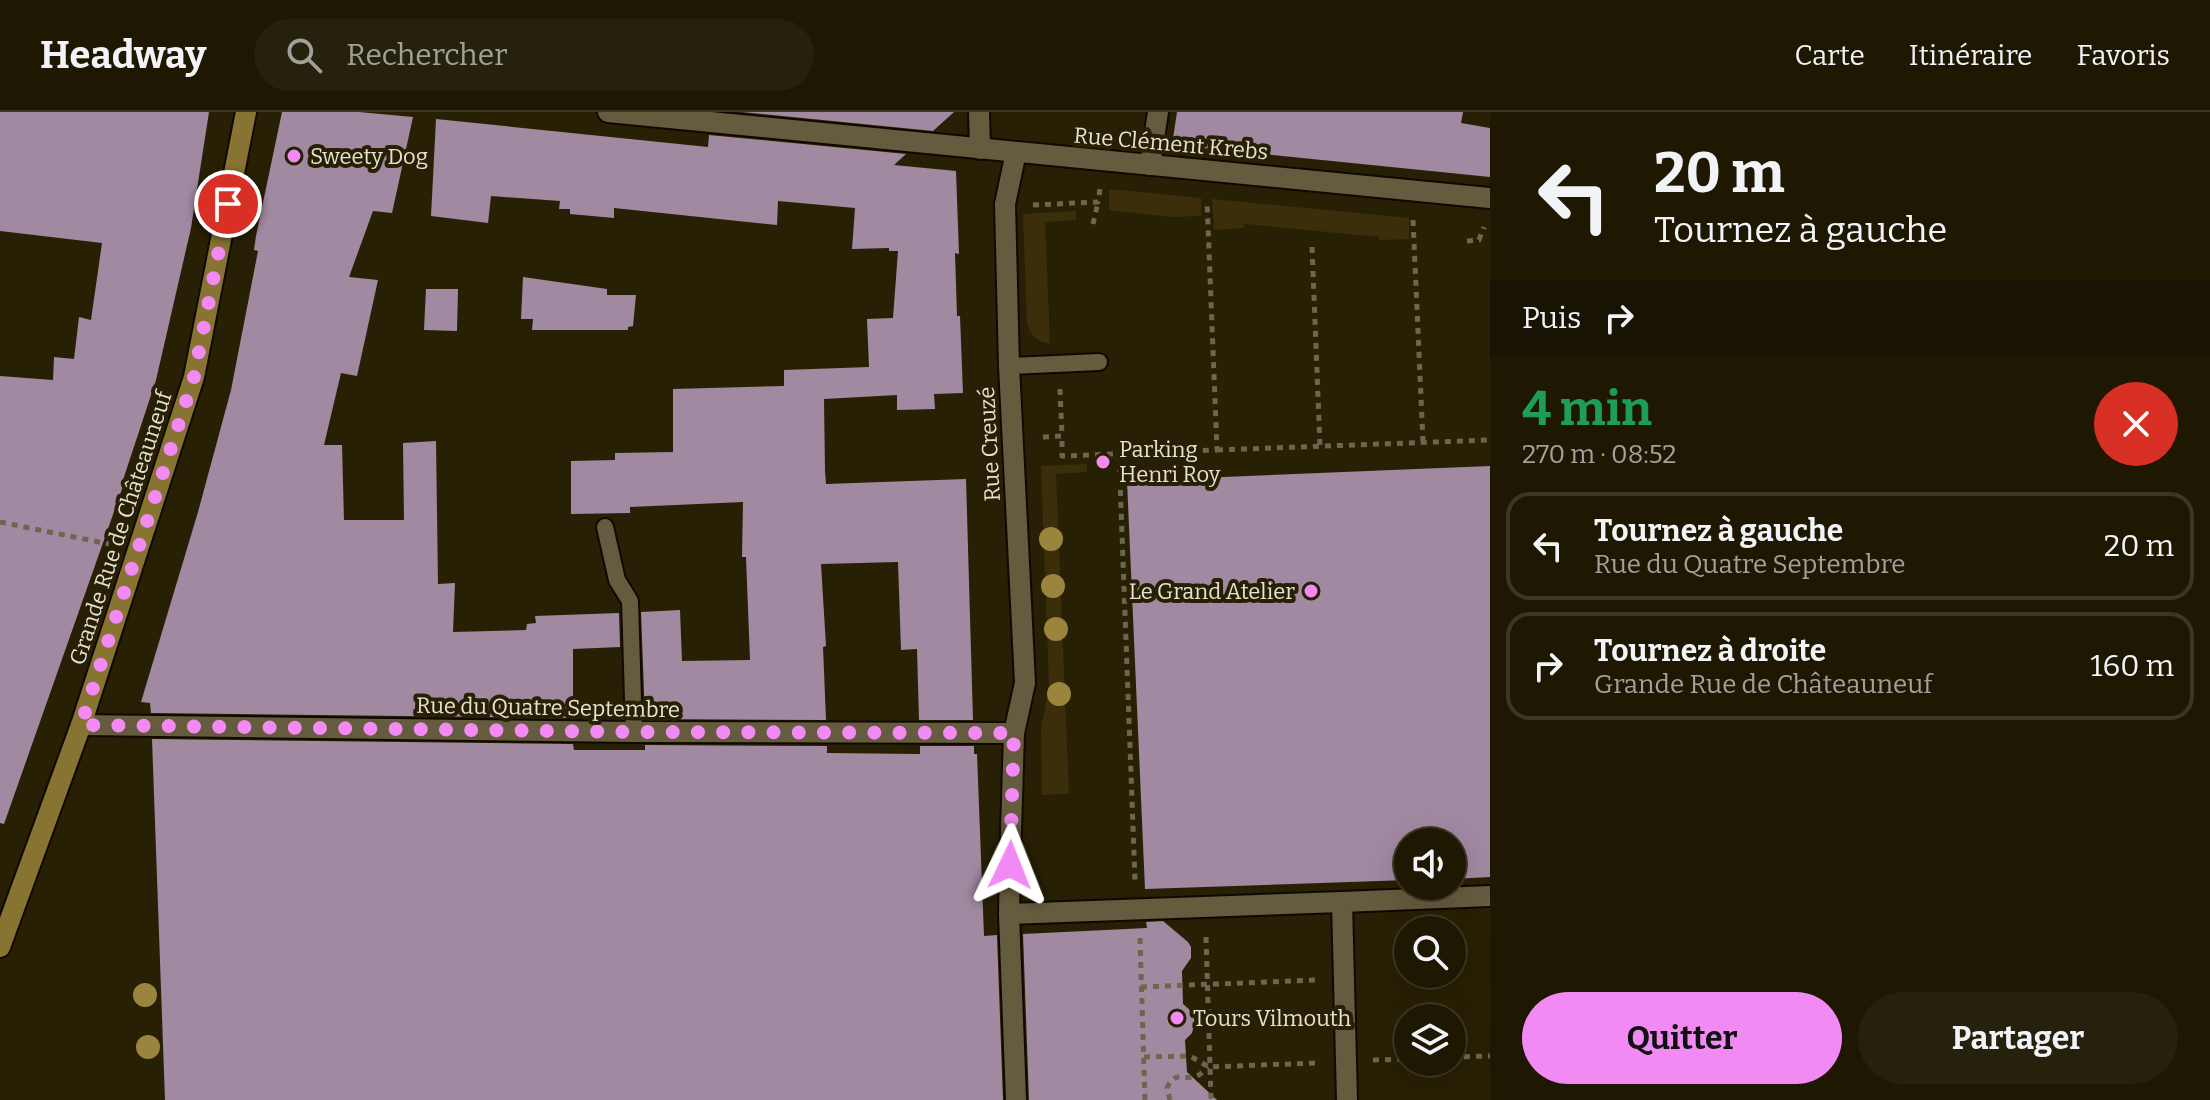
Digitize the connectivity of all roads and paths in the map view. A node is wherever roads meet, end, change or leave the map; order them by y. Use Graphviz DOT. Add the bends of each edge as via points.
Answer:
graph roads {
  1 [pos="246,112"];
  2 [pos="608,112"];
  3 [pos="979,112"];
  4 [pos="1158,112"];
  5 [pos="980,149"];
  6 [pos="1016,152"];
  7 [pos="1103,160"];
  8 [pos="1150,165"];
  9 [pos="1207,195"];
  10 [pos="1490,198"];
  11 [pos="1098,202"];
  12 [pos="1005,204"];
  13 [pos="1413,215"];
  14 [pos="1093,224"];
  15 [pos="1482,232"];
  16 [pos="1490,233"];
  17 [pos="1312,247"];
  18 [pos="1099,362"];
  19 [pos="1060,364"];
  20 [pos="1009,366"];
  21 [pos="1062,436"];
  22 [pos="1012,438"];
  23 [pos="1490,440"];
  24 [pos="1423,442"];
  25 [pos="1320,446"];
  26 [pos="1217,450"];
  27 [pos="1119,454"];
  28 [pos="0,522"];
  29 [pos="605,527"];
  30 [pos="138,551"];
  31 [pos="81,725"];
  32 [pos="634,732"];
  33 [pos="1014,733"];
  34 [pos="1490,896"];
  35 [pos="1342,902"];
  36 [pos="1205,907"];
  37 [pos="1137,910"];
  38 [pos="1009,914"];
  39 [pos="2,936"];
  40 [pos="1301,981"];
  41 [pos="1207,985"];
  42 [pos="1141,987"];
  43 [pos="1490,1056"];
  44 [pos="1144,1057"];
  45 [pos="1466,1057"];
  46 [pos="1304,1063"];
  47 [pos="1209,1067"];
  48 [pos="1016,1100"];
  49 [pos="1145,1100"];
  50 [pos="1170,1100"];
  51 [pos="1211,1100"];
  52 [pos="1347,1100"];
  1 -- 30 [label="main road, Grande Rue de Châteauneuf" via="194,377"];
  2 -- 5 [label="street, Rue Clément Krebs"];
  3 -- 5 [label="street"];
  4 -- 8 [label="street"];
  5 -- 6 [label="street, Rue Clément Krebs"];
  6 -- 7 [label="street, Rue Clément Krebs"];
  6 -- 12 [label="street, Rue Creuzé"];
  7 -- 8 [label="street, Rue Clément Krebs"];
  7 -- 11 [label="path"];
  8 -- 10 [label="street, Rue Clément Krebs"];
  9 -- 26 [label="path"];
  11 -- 12 [label="path"];
  11 -- 14 [label="path"];
  12 -- 20 [label="street, Rue Creuzé"];
  13 -- 24 [label="path"];
  15 -- 16 [label="path"];
  17 -- 25 [label="path"];
  18 -- 19 [label="lane"];
  19 -- 20 [label="lane"];
  19 -- 21 [label="path"];
  20 -- 22 [label="street, Rue Creuzé"];
  21 -- 22 [label="path"];
  21 -- 27 [label="path" via="1062,456"];
  22 -- 33 [label="street, Rue Creuzé" via="1025,683"];
  23 -- 24 [label="path"];
  24 -- 25 [label="path"];
  25 -- 26 [label="path"];
  26 -- 27 [label="path"];
  27 -- 37 [label="path"];
  28 -- 30 [label="path"];
  29 -- 32 [label="lane" via="617,580 630,601"];
  30 -- 31 [label="main road, Grande Rue de Châteauneuf"];
  31 -- 32 [label="street, Rue du Quatre Septembre"];
  31 -- 39 [label="main road, Grande Rue de Châteauneuf"];
  32 -- 33 [label="street, Rue du Quatre Septembre"];
  33 -- 38 [label="street, Rue Creuzé"];
  34 -- 35 [label="street"];
  35 -- 36 [label="street"];
  35 -- 52 [label="street"];
  36 -- 37 [label="street"];
  36 -- 41 [label="path"];
  37 -- 38 [label="street"];
  37 -- 42 [label="path"];
  38 -- 48 [label="street, Rue Creuzé"];
  40 -- 41 [label="path"];
  41 -- 42 [label="path"];
  41 -- 47 [label="path"];
  42 -- 44 [label="path"];
  43 -- 45 [label="path"];
  44 -- 47 [label="path" via="1190,1056"];
  44 -- 49 [label="path"];
  46 -- 47 [label="path"];
  47 -- 50 [label="path" via="1197,1076 1171,1080"];
  47 -- 51 [label="path"];
}
